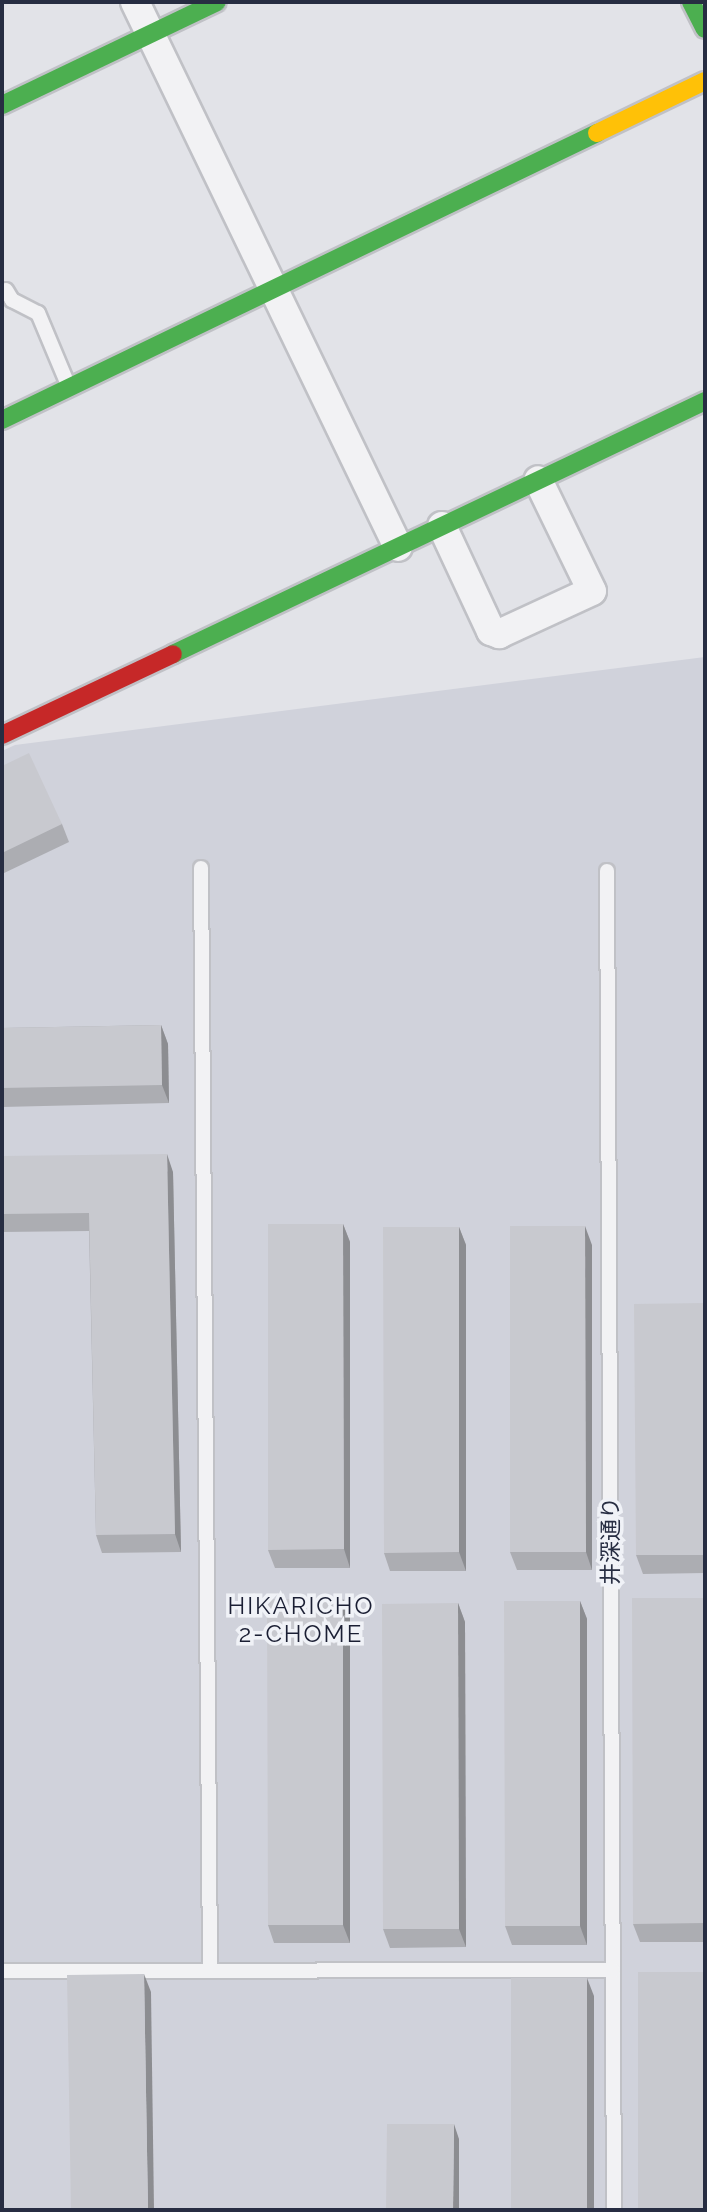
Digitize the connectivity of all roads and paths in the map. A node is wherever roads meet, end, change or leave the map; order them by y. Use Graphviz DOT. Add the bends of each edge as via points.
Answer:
graph roads {
  1 [pos="135,2"];
  2 [pos="217,2"];
  3 [pos="691,2"];
  4 [pos="705,29"];
  5 [pos="151,34"];
  6 [pos="705,81"];
  7 [pos="2,105"];
  8 [pos="274,289"];
  9 [pos="6,290"];
  10 [pos="69,387"];
  11 [pos="705,401"];
  12 [pos="2,420"];
  13 [pos="538,480"];
  14 [pos="442,526"];
  15 [pos="398,547"];
  16 [pos="2,735"];
  17 [pos="201,868"];
  18 [pos="607,871"];
  19 [pos="613,1970"];
  20 [pos="2,1971"];
  21 [pos="210,1971"];
  22 [pos="614,2210"];
  1 -- 5 [label="street"];
  2 -- 5 [label="street"];
  3 -- 4 [label="street"];
  5 -- 7 [label="street"];
  5 -- 8 [label="street"];
  6 -- 8 [label="street"];
  8 -- 10 [label="street"];
  8 -- 15 [label="street"];
  9 -- 10 [label="lane" via="12,300 38,313"];
  10 -- 12 [label="street"];
  11 -- 13 [label="street"];
  13 -- 14 [label="street"];
  13 -- 14 [label="street" via="592,591 499,634 491,631"];
  14 -- 15 [label="street"];
  15 -- 16 [label="street"];
  17 -- 21 [label="lane"];
  18 -- 19 [label="lane, 井深通り"];
  19 -- 21 [label="lane"];
  19 -- 22 [label="lane, 井深通り"];
  20 -- 21 [label="lane"];
}
